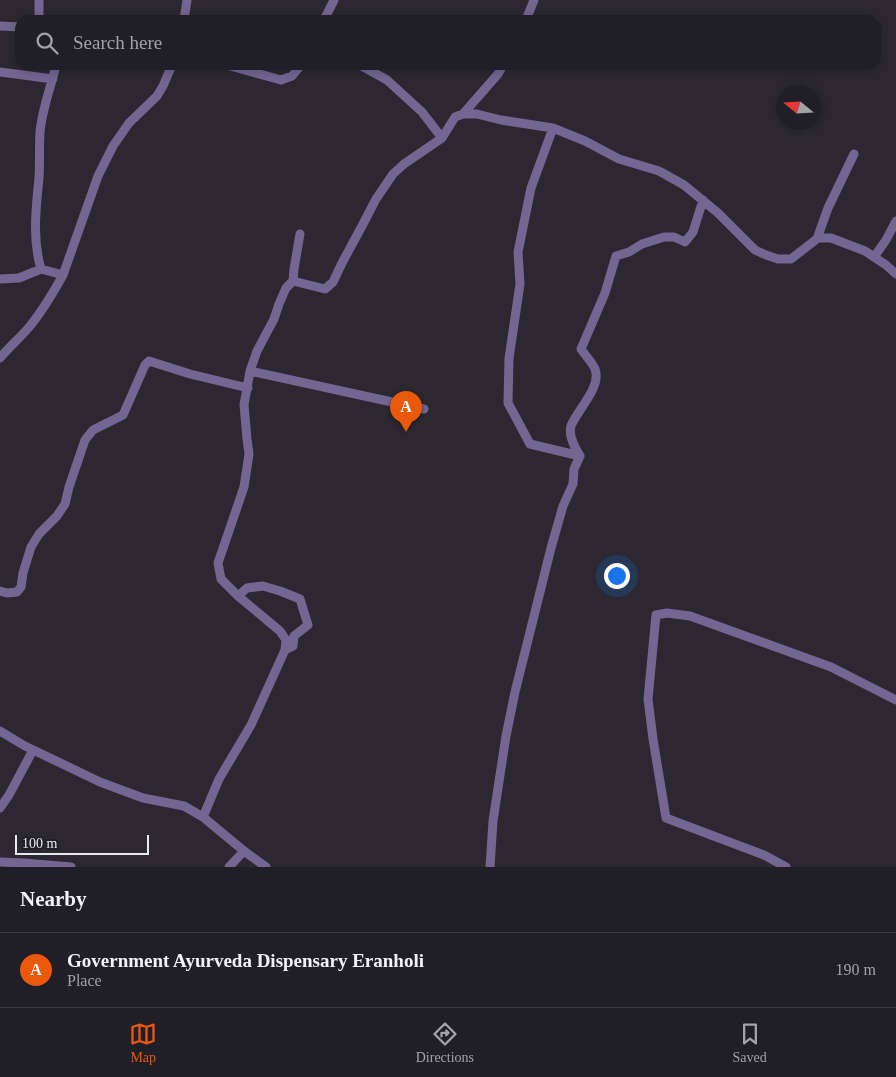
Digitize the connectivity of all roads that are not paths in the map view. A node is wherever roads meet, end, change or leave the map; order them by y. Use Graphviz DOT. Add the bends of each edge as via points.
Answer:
graph roads {
  1 [pos="39,0"];
  2 [pos="188,0"];
  3 [pos="334,0"];
  4 [pos="534,0"];
  5 [pos="39,15"];
  6 [pos="185,15"];
  7 [pos="326,15"];
  8 [pos="528,15"];
  9 [pos="0,26"];
  10 [pos="15,27"];
  11 [pos="55,70"];
  12 [pos="170,70"];
  13 [pos="245,70"];
  14 [pos="297,70"];
  15 [pos="369,70"];
  16 [pos="500,70"];
  17 [pos="0,72"];
  18 [pos="53,78"];
  19 [pos="463,114"];
  20 [pos="553,128"];
  21 [pos="442,138"];
  22 [pos="854,154"];
  23 [pos="703,200"];
  24 [pos="896,221"];
  25 [pos="300,234"];
  26 [pos="818,238"];
  27 [pos="874,257"];
  28 [pos="41,269"];
  29 [pos="896,274"];
  30 [pos="63,275"];
  31 [pos="0,279"];
  32 [pos="293,281"];
  33 [pos="0,358"];
  34 [pos="250,371"];
  35 [pos="248,388"];
  36 [pos="424,409"];
  37 [pos="580,456"];
  38 [pos="0,591"];
  39 [pos="238,596"];
  40 [pos="285,650"];
  41 [pos="896,700"];
  42 [pos="0,730"];
  43 [pos="33,750"];
  44 [pos="0,808"];
  45 [pos="202,817"];
  46 [pos="244,851"];
  47 [pos="0,862"];
  48 [pos="71,867"];
  49 [pos="229,867"];
  50 [pos="266,867"];
  51 [pos="490,867"];
  52 [pos="786,867"];
  1 -- 5 [label="street"];
  2 -- 6 [label="street"];
  3 -- 7 [label="street"];
  4 -- 8 [label="street"];
  9 -- 10 [label="street"];
  11 -- 18 [label="street"];
  12 -- 30 [label="street" via="157,96 129,123 113,146 98,176"];
  13 -- 14 [label="street" via="281,80"];
  15 -- 21 [label="street" via="387,80 422,112"];
  16 -- 19 [label="street"];
  17 -- 18 [label="street"];
  18 -- 28 [label="street" via="40,131 35,240"];
  19 -- 20 [label="street"];
  19 -- 21 [label="street" via="455,117"];
  20 -- 23 [label="street" via="585,140 619,159 659,171"];
  20 -- 37 [label="street" via="531,188 518,252 520,284 509,358 508,403 530,444"];
  21 -- 32 [label="street" via="393,174 376,199 333,282 325,289"];
  22 -- 26 [label="street" via="828,208"];
  23 -- 26 [label="street" via="755,250 778,259 791,259"];
  23 -- 37 [label="street" via="693,232 684,242 664,237 616,256 605,293 581,349 595,370 595,379 591,394 571,427 573,442"];
  24 -- 27 [label="street"];
  25 -- 32 [label="street"];
  26 -- 27 [label="street" via="831,238"];
  27 -- 29 [label="street"];
  28 -- 30 [label="street"];
  28 -- 31 [label="street" via="20,278"];
  30 -- 33 [label="street" via="40,313"];
  32 -- 34 [label="street" via="286,288"];
  34 -- 35 [label="street"];
  34 -- 36 [label="street"];
  35 -- 38 [label="street" via="149,361 123,415 93,430 85,440 65,504 31,547 21,587 17,592"];
  35 -- 39 [label="street" via="244,405 249,454 244,487 218,564 221,579"];
  37 -- 51 [label="street" via="551,548 515,692 498,788"];
  39 -- 40 [label="street" via="280,631 286,640"];
  39 -- 40 [label="street" via="248,588 264,586 300,600 308,625 294,636 293,646"];
  40 -- 45 [label="street" via="251,725 219,779"];
  41 -- 52 [label="street" via="831,668 690,616 656,615 648,699 666,818 764,855"];
  42 -- 43 [label="street"];
  43 -- 44 [label="street"];
  43 -- 45 [label="street" via="100,782 143,798 184,806"];
  45 -- 46 [label="street"];
  46 -- 49 [label="street"];
  46 -- 50 [label="street"];
  47 -- 48 [label="street"];
}
